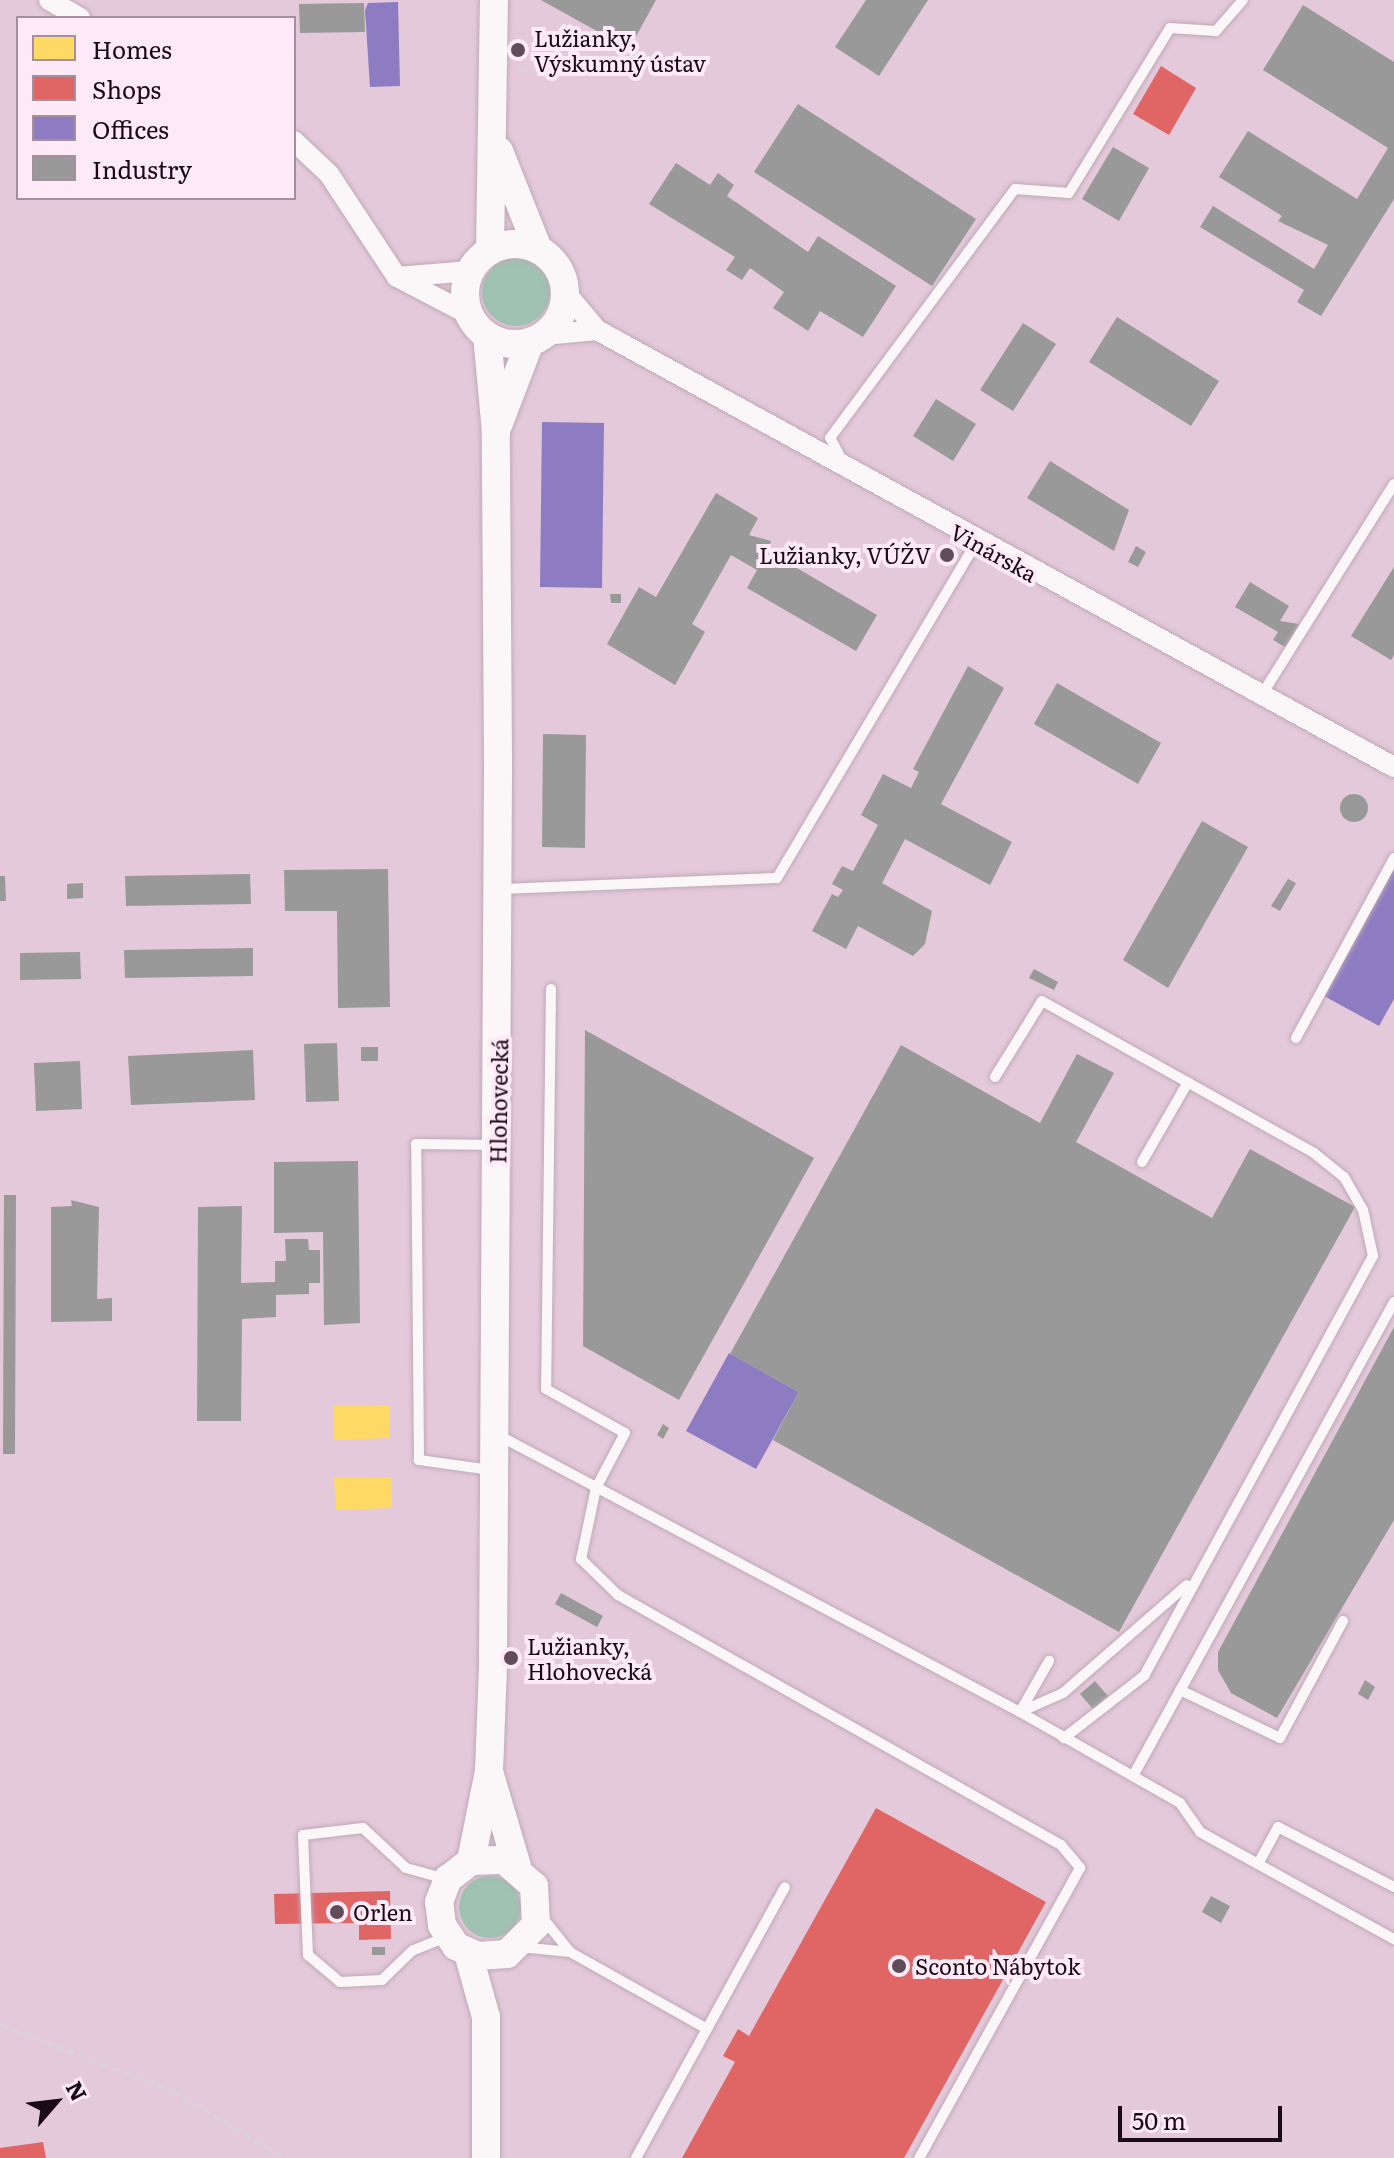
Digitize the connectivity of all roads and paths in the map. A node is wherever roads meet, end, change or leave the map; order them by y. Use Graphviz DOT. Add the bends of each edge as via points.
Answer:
graph roads {
  1 [pos="49,0"];
  2 [pos="494,0"];
  3 [pos="1243,0"];
  4 [pos="77,16"];
  5 [pos="574,45"];
  6 [pos="518,69"];
  7 [pos="494,139"];
  8 [pos="296,143"];
  9 [pos="538,249"];
  10 [pos="481,261"];
  11 [pos="397,277"];
  12 [pos="565,292"];
  13 [pos="479,325"];
  14 [pos="597,330"];
  15 [pos="537,339"];
  16 [pos="496,432"];
  17 [pos="846,467"];
  18 [pos="1394,484"];
  19 [pos="976,543"];
  20 [pos="1261,696"];
  21 [pos="1394,767"];
  22 [pos="1394,858"];
  23 [pos="498,889"];
  24 [pos="551,989"];
  25 [pos="1296,1038"];
  26 [pos="995,1077"];
  27 [pos="1188,1082"];
  28 [pos="497,1145"];
  29 [pos="1142,1162"];
  30 [pos="1394,1302"];
  31 [pos="495,1433"];
  32 [pos="494,1470"];
  33 [pos="596,1488"];
  34 [pos="1192,1581"];
  35 [pos="1343,1621"];
  36 [pos="1049,1661"];
  37 [pos="1180,1690"];
  38 [pos="1020,1712"];
  39 [pos="1064,1738"];
  40 [pos="489,1771"];
  41 [pos="1133,1776"];
  42 [pos="471,1861"];
  43 [pos="1258,1864"];
  44 [pos="517,1866"];
  45 [pos="448,1879"];
  46 [pos="785,1887"];
  47 [pos="1394,1887"];
  48 [pos="539,1912"];
  49 [pos="1394,1939"];
  50 [pos="458,1944"];
  51 [pos="513,1951"];
  52 [pos="570,1952"];
  53 [pos="486,2017"];
  54 [pos="0,2025"];
  55 [pos="707,2029"];
  56 [pos="285,2158"];
  57 [pos="486,2158"];
  58 [pos="636,2158"];
  59 [pos="919,2158"];
  1 -- 4 [label="street"];
  2 -- 7 [label="main road"];
  3 -- 17 [label="lane" via="1216,31 1170,28 1069,193 1015,189 830,438"];
  5 -- 6 [label="path" via="570,67"];
  7 -- 9 [label="main road"];
  7 -- 10 [label="main road"];
  8 -- 11 [label="street" via="329,174"];
  9 -- 10 [label="main road" via="519,244"];
  9 -- 12 [label="main road" via="560,272"];
  10 -- 11 [label="street"];
  10 -- 13 [label="main road"];
  11 -- 13 [label="street"];
  12 -- 14 [label="street, Vinárska"];
  12 -- 15 [label="main road" via="560,316"];
  13 -- 15 [label="main road"];
  13 -- 16 [label="main road, Hlohovecká"];
  14 -- 15 [label="street"];
  14 -- 17 [label="street, Vinárska"];
  15 -- 16 [label="main road, Hlohovecká"];
  16 -- 23 [label="main road, Hlohovecká"];
  17 -- 19 [label="street, Vinárska"];
  18 -- 20 [label="lane"];
  19 -- 20 [label="street, Vinárska"];
  19 -- 23 [label="lane" via="777,878"];
  20 -- 21 [label="street, Vinárska"];
  22 -- 25 [label="lane"];
  23 -- 28 [label="main road, Hlohovecká"];
  24 -- 33 [label="lane" via="546,1389 625,1433"];
  26 -- 27 [label="lane" via="1042,1001"];
  27 -- 29 [label="lane"];
  27 -- 34 [label="lane" via="1344,1177 1363,1210 1373,1256"];
  28 -- 31 [label="main road, Hlohovecká"];
  28 -- 32 [label="lane" via="416,1144 419,1460"];
  30 -- 37 [label="lane"];
  31 -- 32 [label="main road, Hlohovecká"];
  31 -- 33 [label="lane"];
  32 -- 40 [label="main road, Hlohovecká"];
  33 -- 38 [label="lane"];
  33 -- 59 [label="lane" via="581,1559 597,1579 1061,1845 1080,1868"];
  34 -- 38 [label="lane" via="1063,1693"];
  34 -- 39 [label="lane" via="1145,1675"];
  35 -- 37 [label="lane" via="1280,1738"];
  36 -- 38 [label="lane"];
  37 -- 41 [label="lane"];
  38 -- 39 [label="lane"];
  39 -- 41 [label="lane"];
  40 -- 42 [label="main road, Hlohovecká"];
  40 -- 44 [label="main road, Hlohovecká"];
  41 -- 43 [label="lane" via="1180,1803 1200,1832"];
  42 -- 44 [label="main road"];
  42 -- 45 [label="main road"];
  43 -- 47 [label="lane" via="1278,1827"];
  43 -- 49 [label="lane"];
  44 -- 48 [label="main road, Hlohovecká" via="534,1886"];
  45 -- 50 [label="main road" via="439,1902"];
  45 -- 50 [label="lane" via="406,1868 363,1828 303,1835 308,1955 340,1982 382,1980 413,1950"];
  46 -- 55 [label="lane"];
  48 -- 51 [label="main road"];
  48 -- 52 [label="lane"];
  50 -- 51 [label="main road"];
  50 -- 53 [label="main road"];
  51 -- 52 [label="lane"];
  51 -- 53 [label="main road"];
  52 -- 55 [label="lane"];
  53 -- 57 [label="main road"];
  54 -- 56 [label="path" via="172,2091"];
  55 -- 58 [label="lane"];
}
